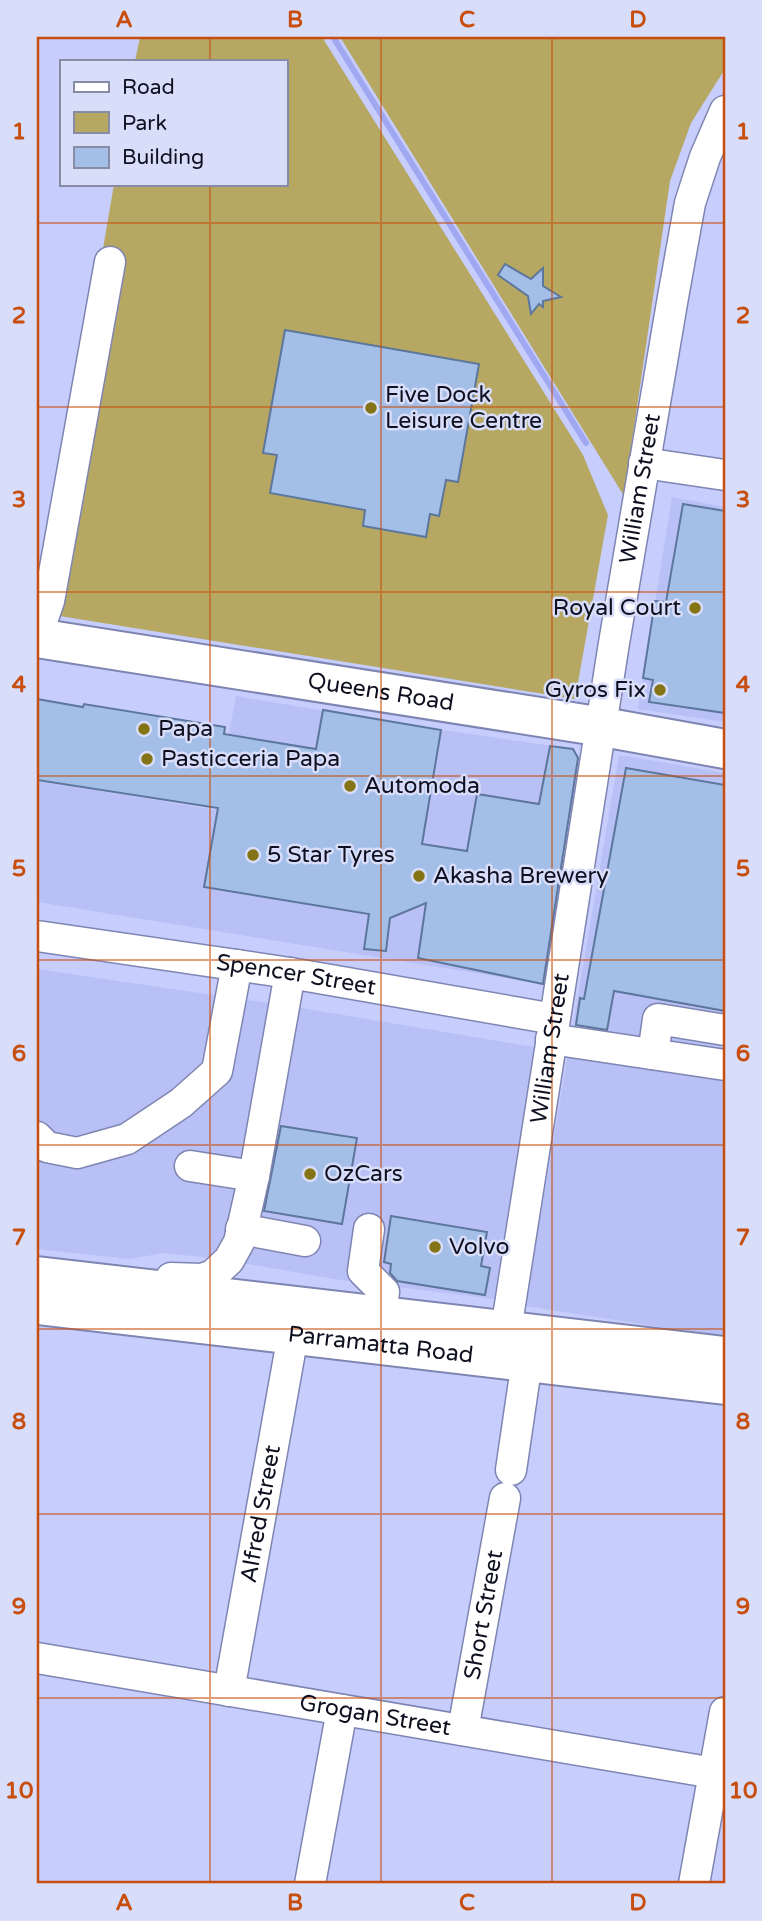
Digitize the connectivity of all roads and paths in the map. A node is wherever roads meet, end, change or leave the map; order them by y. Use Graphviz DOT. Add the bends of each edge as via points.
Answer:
graph roads {
  1 [pos="722,122"];
  2 [pos="110,262"];
  3 [pos="644,463"];
  4 [pos="725,475"];
  5 [pos="37,637"];
  6 [pos="603,727"];
  7 [pos="725,749"];
  8 [pos="37,936"];
  9 [pos="237,965"];
  10 [pos="290,973"];
  11 [pos="553,1029"];
  12 [pos="725,1030"];
  13 [pos="653,1054"];
  14 [pos="725,1065"];
  15 [pos="37,1137"];
  16 [pos="190,1166"];
  17 [pos="254,1177"];
  18 [pos="241,1229"];
  19 [pos="369,1229"];
  20 [pos="305,1241"];
  21 [pos="37,1276"];
  22 [pos="127,1288"];
  23 [pos="37,1305"];
  24 [pos="381,1316"];
  25 [pos="506,1330"];
  26 [pos="293,1335"];
  27 [pos="725,1356"];
  28 [pos="527,1361"];
  29 [pos="725,1385"];
  30 [pos="37,1658"];
  31 [pos="229,1691"];
  32 [pos="342,1710"];
  33 [pos="724,1726"];
  34 [pos="463,1730"];
  35 [pos="714,1773"];
  36 [pos="310,1884"];
  37 [pos="694,1884"];
  1 -- 3 [label="street, William Street" via="690,203"];
  2 -- 5 [label="street" via="48,601"];
  3 -- 4 [label="street"];
  3 -- 6 [label="street, William Street"];
  5 -- 6 [label="main road, Queens Road"];
  6 -- 7 [label="main road, Queens Road"];
  6 -- 11 [label="street, William Street"];
  8 -- 9 [label="street, Spencer Street"];
  9 -- 10 [label="street, Spencer Street"];
  9 -- 15 [label="street" via="217,1071 181,1103 127,1139 77,1153 47,1147"];
  10 -- 11 [label="street, Spencer Street"];
  10 -- 17 [label="street"];
  11 -- 13 [label="street, Spencer Street"];
  11 -- 25 [label="street, William Street"];
  12 -- 13 [label="street" via="658,1019"];
  13 -- 14 [label="street, Spencer Street"];
  16 -- 17 [label="street"];
  17 -- 18 [label="street"];
  18 -- 20 [label="street"];
  18 -- 22 [label="street" via="229,1260 213,1275"];
  19 -- 24 [label="street" via="363,1272 384,1292"];
  21 -- 22 [label="main road, Parramatta Road"];
  22 -- 24 [label="main road, Parramatta Road"];
  23 -- 26 [label="main road, Parramatta Road"];
  24 -- 25 [label="main road, Parramatta Road"];
  25 -- 27 [label="main road, Parramatta Road"];
  26 -- 28 [label="main road, Parramatta Road"];
  26 -- 31 [label="street, Alfred Street"];
  28 -- 29 [label="main road, Parramatta Road"];
  28 -- 34 [label="street, Short Street"];
  30 -- 31 [label="street, Grogan Street"];
  31 -- 32 [label="street, Grogan Street"];
  32 -- 34 [label="street, Grogan Street"];
  32 -- 36 [label="street"];
  33 -- 35 [label="street"];
  34 -- 35 [label="street, Grogan Street"];
  35 -- 37 [label="street"];
}
